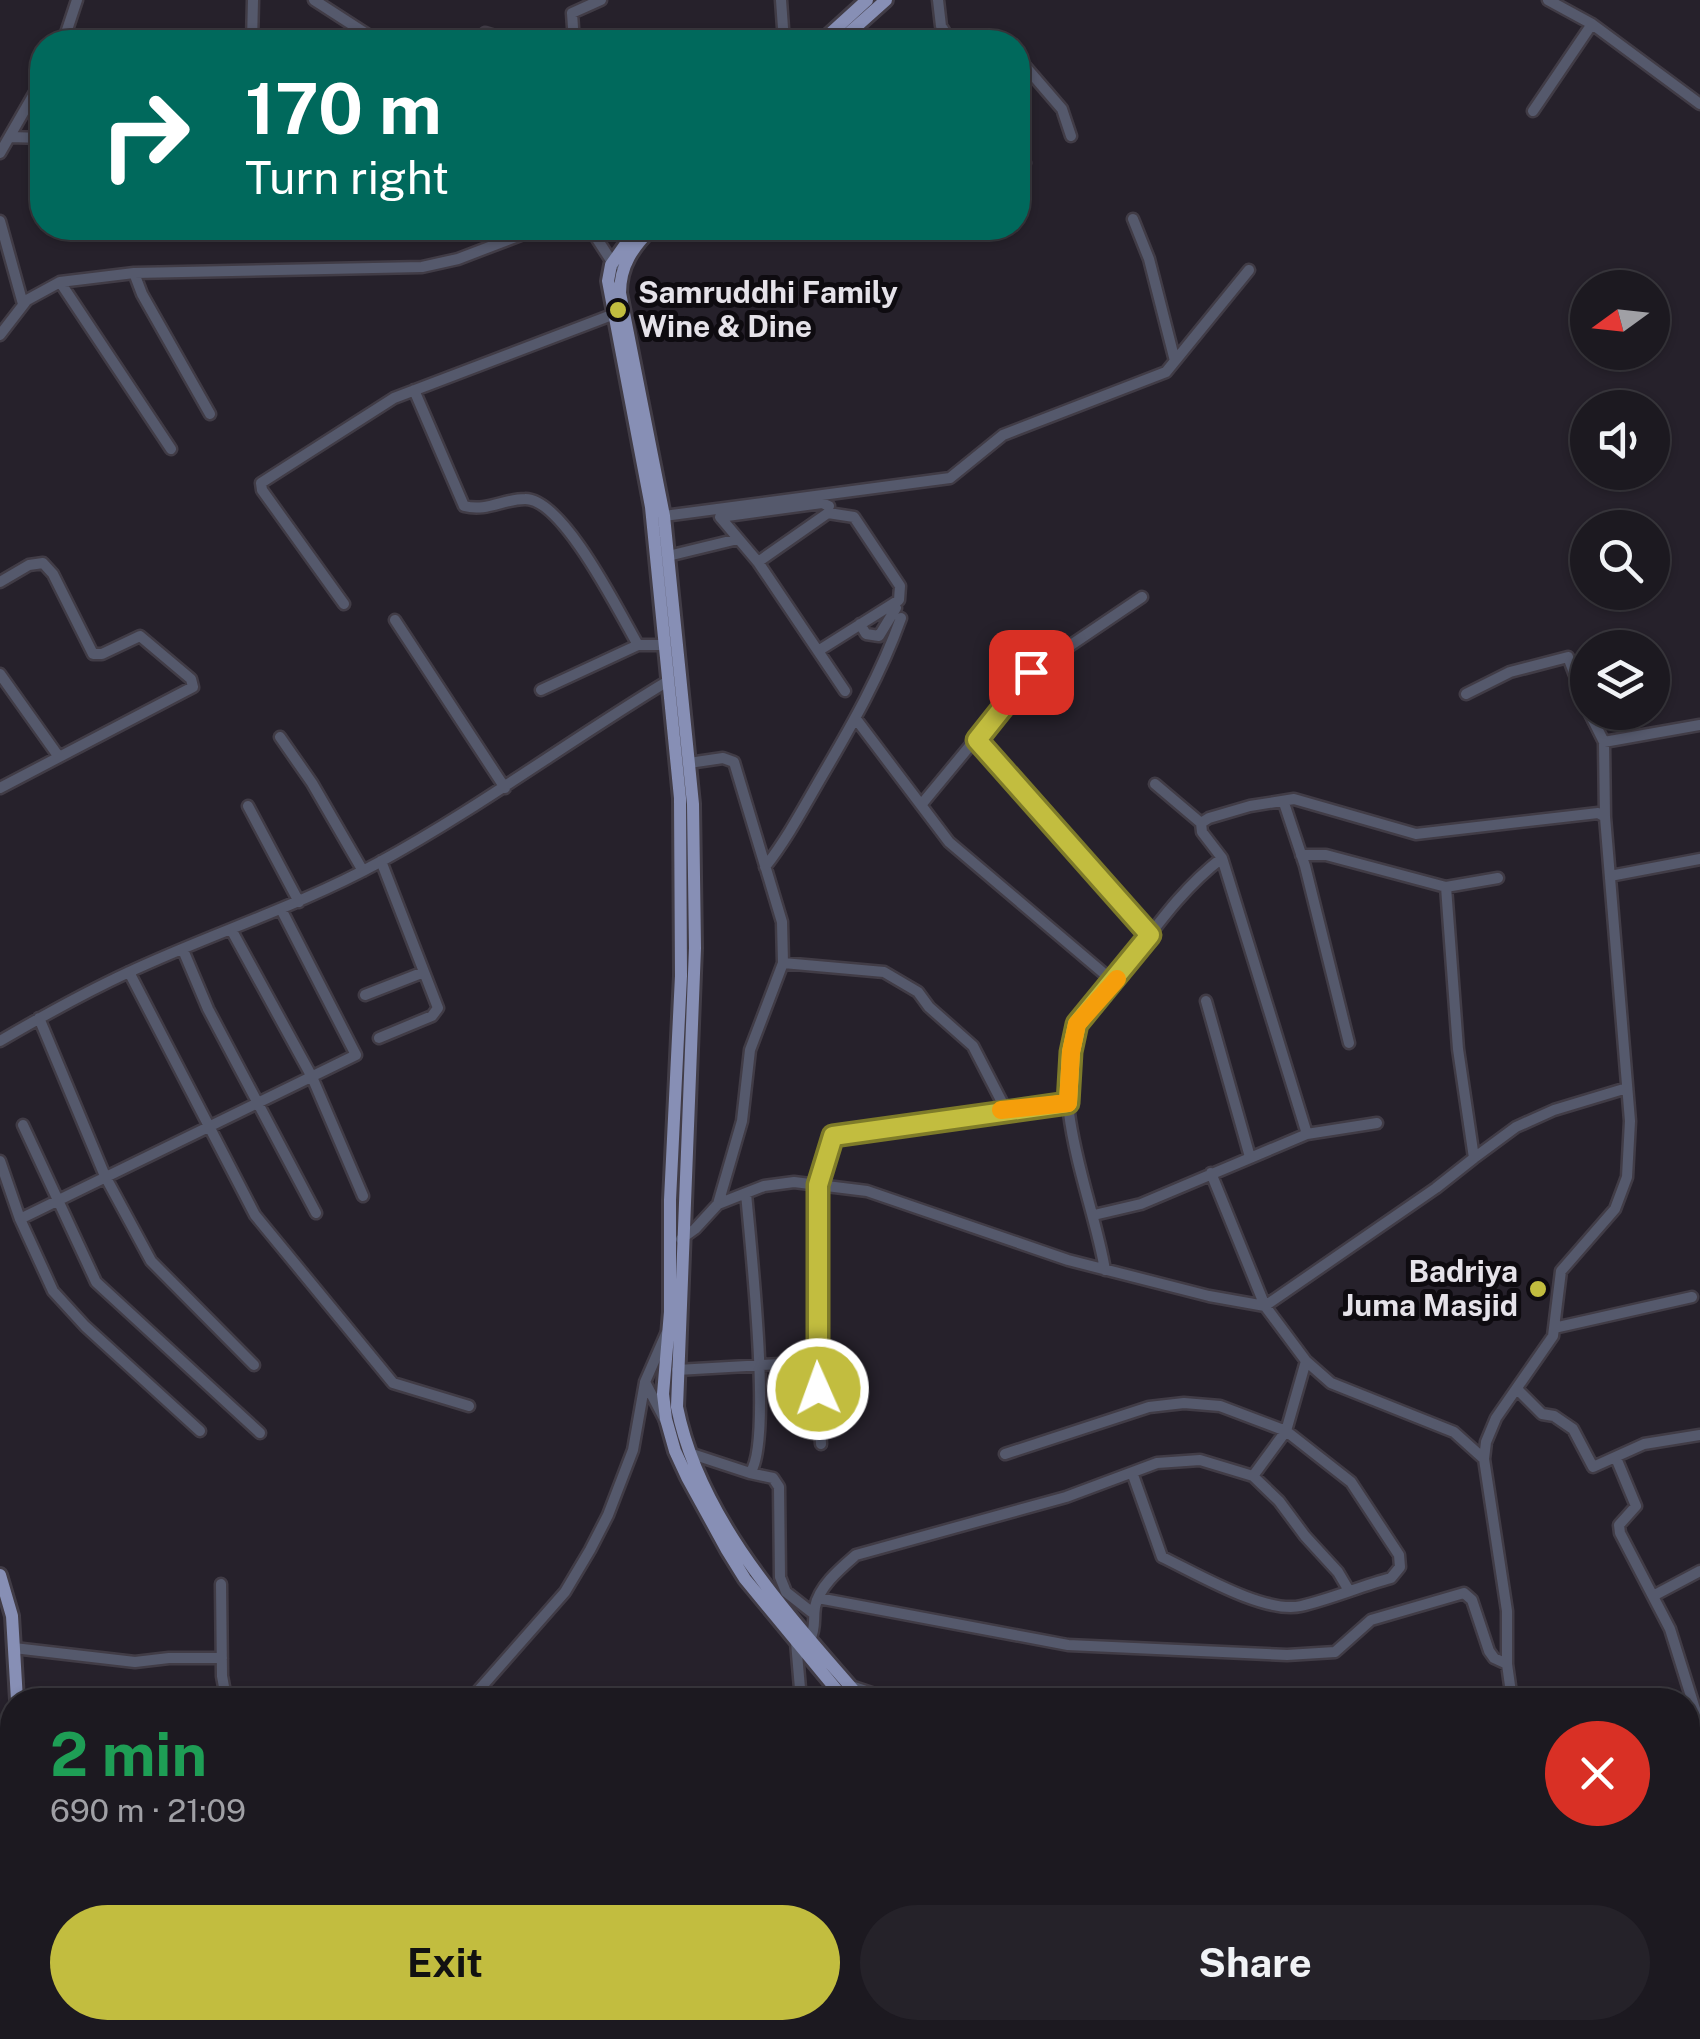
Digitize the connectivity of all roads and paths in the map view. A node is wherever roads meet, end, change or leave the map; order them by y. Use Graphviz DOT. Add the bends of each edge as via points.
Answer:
graph roads {
  1 [pos="77,0"];
  2 [pos="252,0"];
  3 [pos="314,0"];
  4 [pos="562,0"];
  5 [pos="601,0"];
  6 [pos="781,0"];
  7 [pos="868,0"];
  8 [pos="886,0"];
  9 [pos="938,0"];
  10 [pos="1548,0"];
  11 [pos="572,13"];
  12 [pos="1592,24"];
  13 [pos="67,30"];
  14 [pos="252,30"];
  15 [pos="361,30"];
  16 [pos="573,30"];
  17 [pos="783,30"];
  18 [pos="834,30"];
  19 [pos="852,30"];
  20 [pos="944,30"];
  21 [pos="1030,72"];
  22 [pos="30,102"];
  23 [pos="1700,104"];
  24 [pos="1533,112"];
  25 [pos="11,136"];
  26 [pos="1071,136"];
  27 [pos="30,137"];
  28 [pos="0,153"];
  29 [pos="1133,219"];
  30 [pos="0,221"];
  31 [pos="508,240"];
  32 [pos="599,240"];
  33 [pos="631,240"];
  34 [pos="641,240"];
  35 [pos="618,264"];
  36 [pos="1250,270"];
  37 [pos="134,273"];
  38 [pos="60,282"];
  39 [pos="23,304"];
  40 [pos="618,313"];
  41 [pos="0,335"];
  42 [pos="1175,361"];
  43 [pos="414,390"];
  44 [pos="210,414"];
  45 [pos="170,449"];
  46 [pos="829,506"];
  47 [pos="664,516"];
  48 [pos="738,539"];
  49 [pos="668,556"];
  50 [pos="758,562"];
  51 [pos="0,582"];
  52 [pos="666,597"];
  53 [pos="1142,597"];
  54 [pos="344,604"];
  55 [pos="396,620"];
  56 [pos="860,624"];
  57 [pos="638,645"];
  58 [pos="665,645"];
  59 [pos="818,651"];
  60 [pos="1570,662"];
  61 [pos="0,674"];
  62 [pos="668,681"];
  63 [pos="541,690"];
  64 [pos="846,692"];
  65 [pos="1466,694"];
  66 [pos="856,719"];
  67 [pos="1700,725"];
  68 [pos="1598,730"];
  69 [pos="280,738"];
  70 [pos="681,739"];
  71 [pos="977,740"];
  72 [pos="1604,742"];
  73 [pos="59,757"];
  74 [pos="689,763"];
  75 [pos="1155,784"];
  76 [pos="0,788"];
  77 [pos="505,788"];
  78 [pos="1284,803"];
  79 [pos="921,805"];
  80 [pos="248,806"];
  81 [pos="1605,817"];
  82 [pos="1201,823"];
  83 [pos="1301,855"];
  84 [pos="1222,858"];
  85 [pos="1700,859"];
  86 [pos="381,861"];
  87 [pos="765,867"];
  88 [pos="362,870"];
  89 [pos="1610,876"];
  90 [pos="1498,878"];
  91 [pos="1446,887"];
  92 [pos="299,902"];
  93 [pos="282,911"];
  94 [pos="232,930"];
  95 [pos="1150,935"];
  96 [pos="183,950"];
  97 [pos="783,963"];
  98 [pos="129,972"];
  99 [pos="424,972"];
  100 [pos="1114,982"];
  101 [pos="365,996"];
  102 [pos="1206,1001"];
  103 [pos="39,1018"];
  104 [pos="379,1038"];
  105 [pos="0,1041"];
  106 [pos="1349,1043"];
  107 [pos="312,1077"];
  108 [pos="1627,1088"];
  109 [pos="258,1102"];
  110 [pos="1068,1103"];
  111 [pos="1006,1110"];
  112 [pos="1378,1123"];
  113 [pos="23,1124"];
  114 [pos="211,1126"];
  115 [pos="1306,1134"];
  116 [pos="1250,1157"];
  117 [pos="1474,1158"];
  118 [pos="0,1161"];
  119 [pos="1211,1173"];
  120 [pos="105,1176"];
  121 [pos="818,1185"];
  122 [pos="746,1192"];
  123 [pos="363,1196"];
  124 [pos="57,1199"];
  125 [pos="718,1204"];
  126 [pos="316,1213"];
  127 [pos="1094,1215"];
  128 [pos="20,1219"];
  129 [pos="676,1239"];
  130 [pos="1105,1270"];
  131 [pos="676,1287"];
  132 [pos="1692,1297"];
  133 [pos="1265,1306"];
  134 [pos="668,1328"];
  135 [pos="1554,1328"];
  136 [pos="1306,1361"];
  137 [pos="816,1362"];
  138 [pos="759,1363"];
  139 [pos="254,1365"];
  140 [pos="677,1370"];
  141 [pos="645,1382"];
  142 [pos="1518,1390"];
  143 [pos="469,1406"];
  144 [pos="668,1424"];
  145 [pos="200,1431"];
  146 [pos="1286,1431"];
  147 [pos="260,1433"];
  148 [pos="1700,1436"];
  149 [pos="821,1444"];
  150 [pos="689,1452"];
  151 [pos="1005,1454"];
  152 [pos="1484,1458"];
  153 [pos="1616,1458"];
  154 [pos="750,1473"];
  155 [pos="1133,1474"];
  156 [pos="1253,1476"];
  157 [pos="1700,1571"];
  158 [pos="0,1575"];
  159 [pos="221,1584"];
  160 [pos="1348,1589"];
  161 [pos="1654,1596"];
  162 [pos="818,1598"];
  163 [pos="814,1614"];
  164 [pos="803,1641"];
  165 [pos="14,1648"];
  166 [pos="222,1658"];
  167 [pos="1507,1664"];
  168 [pos="16,1688"];
  169 [pos="225,1688"];
  170 [pos="481,1688"];
  171 [pos="801,1688"];
  172 [pos="844,1688"];
  173 [pos="1510,1688"];
  174 [pos="1688,1688"];
  1 -- 13 [label="street"];
  2 -- 14 [label="street"];
  3 -- 15 [label="street"];
  4 -- 11 [label="street"];
  5 -- 11 [label="street"];
  6 -- 17 [label="street"];
  7 -- 18 [label="main road"];
  8 -- 19 [label="main road"];
  9 -- 20 [label="street"];
  10 -- 12 [label="street"];
  11 -- 16 [label="street"];
  12 -- 23 [label="street"];
  12 -- 24 [label="street"];
  21 -- 26 [label="street" via="1062,109"];
  22 -- 25 [label="street"];
  25 -- 27 [label="street"];
  25 -- 28 [label="street"];
  29 -- 42 [label="street"];
  30 -- 39 [label="street"];
  31 -- 37 [label="street" via="422,267"];
  32 -- 35 [label="street"];
  33 -- 35 [label="main road"];
  34 -- 35 [label="main road"];
  35 -- 40 [label="main road" via="608,281"];
  36 -- 42 [label="street"];
  37 -- 38 [label="street"];
  37 -- 44 [label="street"];
  38 -- 39 [label="street"];
  38 -- 45 [label="street"];
  39 -- 41 [label="street"];
  40 -- 43 [label="street"];
  40 -- 47 [label="main road"];
  40 -- 52 [label="main road"];
  42 -- 47 [label="street" via="1166,372 1002,435 950,478"];
  43 -- 54 [label="street" via="262,483"];
  43 -- 57 [label="street" via="464,506 478,510 526,498 543,503 594,569"];
  46 -- 48 [label="street" via="720,517"];
  47 -- 49 [label="main road"];
  48 -- 49 [label="street"];
  48 -- 50 [label="street"];
  49 -- 52 [label="main road"];
  50 -- 56 [label="street" via="828,513 850,514 902,594"];
  50 -- 59 [label="street"];
  51 -- 73 [label="street" via="43,563 93,654 140,636 191,679 187,692"];
  52 -- 58 [label="main road"];
  52 -- 70 [label="main road"];
  53 -- 71 [label="street" via="1031,672"];
  55 -- 77 [label="street"];
  56 -- 59 [label="street"];
  56 -- 66 [label="street" via="866,634 880,636 898,613 889,650"];
  57 -- 58 [label="street"];
  57 -- 63 [label="street"];
  58 -- 62 [label="main road"];
  59 -- 64 [label="street"];
  60 -- 65 [label="street" via="1568,657 1510,672"];
  61 -- 73 [label="street"];
  62 -- 70 [label="main road"];
  62 -- 77 [label="street"];
  66 -- 79 [label="street"];
  66 -- 87 [label="street"];
  67 -- 72 [label="street"];
  68 -- 72 [label="street"];
  69 -- 88 [label="street"];
  70 -- 74 [label="main road"];
  70 -- 129 [label="main road"];
  71 -- 79 [label="street"];
  71 -- 95 [label="street"];
  72 -- 81 [label="street"];
  73 -- 76 [label="street"];
  74 -- 87 [label="street" via="734,762"];
  74 -- 129 [label="main road" via="695,948"];
  75 -- 82 [label="street"];
  77 -- 86 [label="street"];
  78 -- 81 [label="street" via="1324,806 1416,834"];
  78 -- 82 [label="street" via="1250,806"];
  78 -- 83 [label="street"];
  79 -- 100 [label="street" via="949,842"];
  80 -- 92 [label="street"];
  81 -- 89 [label="street"];
  82 -- 84 [label="street"];
  83 -- 91 [label="street" via="1326,855"];
  83 -- 106 [label="street"];
  84 -- 95 [label="street" via="1186,888"];
  84 -- 115 [label="street"];
  85 -- 89 [label="street"];
  86 -- 88 [label="street"];
  86 -- 99 [label="street"];
  87 -- 97 [label="street" via="782,922"];
  88 -- 92 [label="street"];
  89 -- 108 [label="street"];
  90 -- 91 [label="street"];
  91 -- 117 [label="street"];
  92 -- 93 [label="street"];
  93 -- 94 [label="street"];
  93 -- 107 [label="street" via="356,1056"];
  94 -- 96 [label="street"];
  94 -- 107 [label="street"];
  95 -- 100 [label="street"];
  96 -- 98 [label="street"];
  96 -- 109 [label="street"];
  97 -- 111 [label="street" via="884,972 918,992 973,1046"];
  97 -- 125 [label="street" via="750,1050 742,1120"];
  98 -- 103 [label="street"];
  98 -- 114 [label="street"];
  99 -- 101 [label="street"];
  99 -- 104 [label="street" via="437,1012"];
  100 -- 110 [label="street" via="1077,1024"];
  102 -- 116 [label="street"];
  103 -- 105 [label="street"];
  103 -- 120 [label="street"];
  107 -- 109 [label="street"];
  107 -- 123 [label="street"];
  108 -- 117 [label="street" via="1516,1127"];
  108 -- 135 [label="street" via="1627,1176 1615,1209 1562,1270"];
  109 -- 114 [label="street"];
  109 -- 126 [label="street"];
  110 -- 111 [label="street"];
  110 -- 127 [label="street"];
  111 -- 121 [label="street" via="833,1136"];
  112 -- 115 [label="street"];
  113 -- 124 [label="street"];
  114 -- 120 [label="street"];
  114 -- 143 [label="street" via="255,1215 393,1383"];
  115 -- 116 [label="street"];
  116 -- 119 [label="street"];
  117 -- 133 [label="street"];
  118 -- 128 [label="street"];
  119 -- 127 [label="street" via="1141,1204"];
  119 -- 133 [label="street"];
  120 -- 124 [label="street"];
  120 -- 139 [label="street" via="151,1261"];
  121 -- 122 [label="street" via="794,1182"];
  121 -- 130 [label="street" via="867,1191"];
  121 -- 137 [label="street"];
  122 -- 125 [label="street"];
  122 -- 138 [label="street"];
  124 -- 128 [label="street"];
  124 -- 147 [label="street" via="96,1282"];
  125 -- 129 [label="street"];
  127 -- 130 [label="street"];
  128 -- 145 [label="street" via="53,1291"];
  129 -- 131 [label="main road"];
  130 -- 133 [label="street"];
  131 -- 134 [label="main road"];
  131 -- 140 [label="main road"];
  132 -- 135 [label="street"];
  133 -- 136 [label="street"];
  134 -- 141 [label="street"];
  134 -- 144 [label="main road"];
  135 -- 142 [label="street"];
  136 -- 146 [label="street"];
  136 -- 152 [label="street" via="1331,1383 1454,1432"];
  137 -- 138 [label="street"];
  137 -- 149 [label="street"];
  138 -- 140 [label="street"];
  138 -- 154 [label="street" via="760,1442"];
  140 -- 150 [label="main road" via="677,1407"];
  141 -- 144 [label="street"];
  141 -- 170 [label="street" via="633,1450 590,1550 566,1592"];
  142 -- 152 [label="street" via="1496,1418"];
  142 -- 153 [label="street" via="1542,1414 1573,1430 1592,1467"];
  144 -- 164 [label="main road" via="674,1451 726,1550"];
  146 -- 151 [label="street" via="1220,1406 1184,1402 1149,1406"];
  146 -- 156 [label="street"];
  146 -- 160 [label="street" via="1351,1482 1399,1554 1400,1567 1391,1578"];
  148 -- 153 [label="street" via="1644,1444"];
  150 -- 154 [label="street"];
  150 -- 164 [label="main road" via="739,1548"];
  152 -- 167 [label="street" via="1507,1611"];
  153 -- 161 [label="street" via="1636,1506 1620,1533"];
  154 -- 163 [label="street" via="773,1478 778,1487 780,1577 786,1592"];
  155 -- 156 [label="street" via="1157,1463 1200,1460"];
  155 -- 160 [label="street" via="1162,1556 1271,1603 1297,1607"];
  155 -- 162 [label="street" via="856,1555"];
  156 -- 160 [label="street"];
  157 -- 161 [label="street"];
  158 -- 165 [label="main road"];
  159 -- 166 [label="street"];
  161 -- 174 [label="street"];
  162 -- 163 [label="street"];
  162 -- 167 [label="street" via="1068,1645 1287,1655 1335,1652 1372,1620 1464,1593 1489,1651"];
  163 -- 164 [label="street" via="816,1628"];
  164 -- 171 [label="street"];
  164 -- 172 [label="main road"];
  165 -- 166 [label="street" via="135,1662"];
  165 -- 168 [label="main road"];
  166 -- 169 [label="street"];
  167 -- 173 [label="street"];
}
